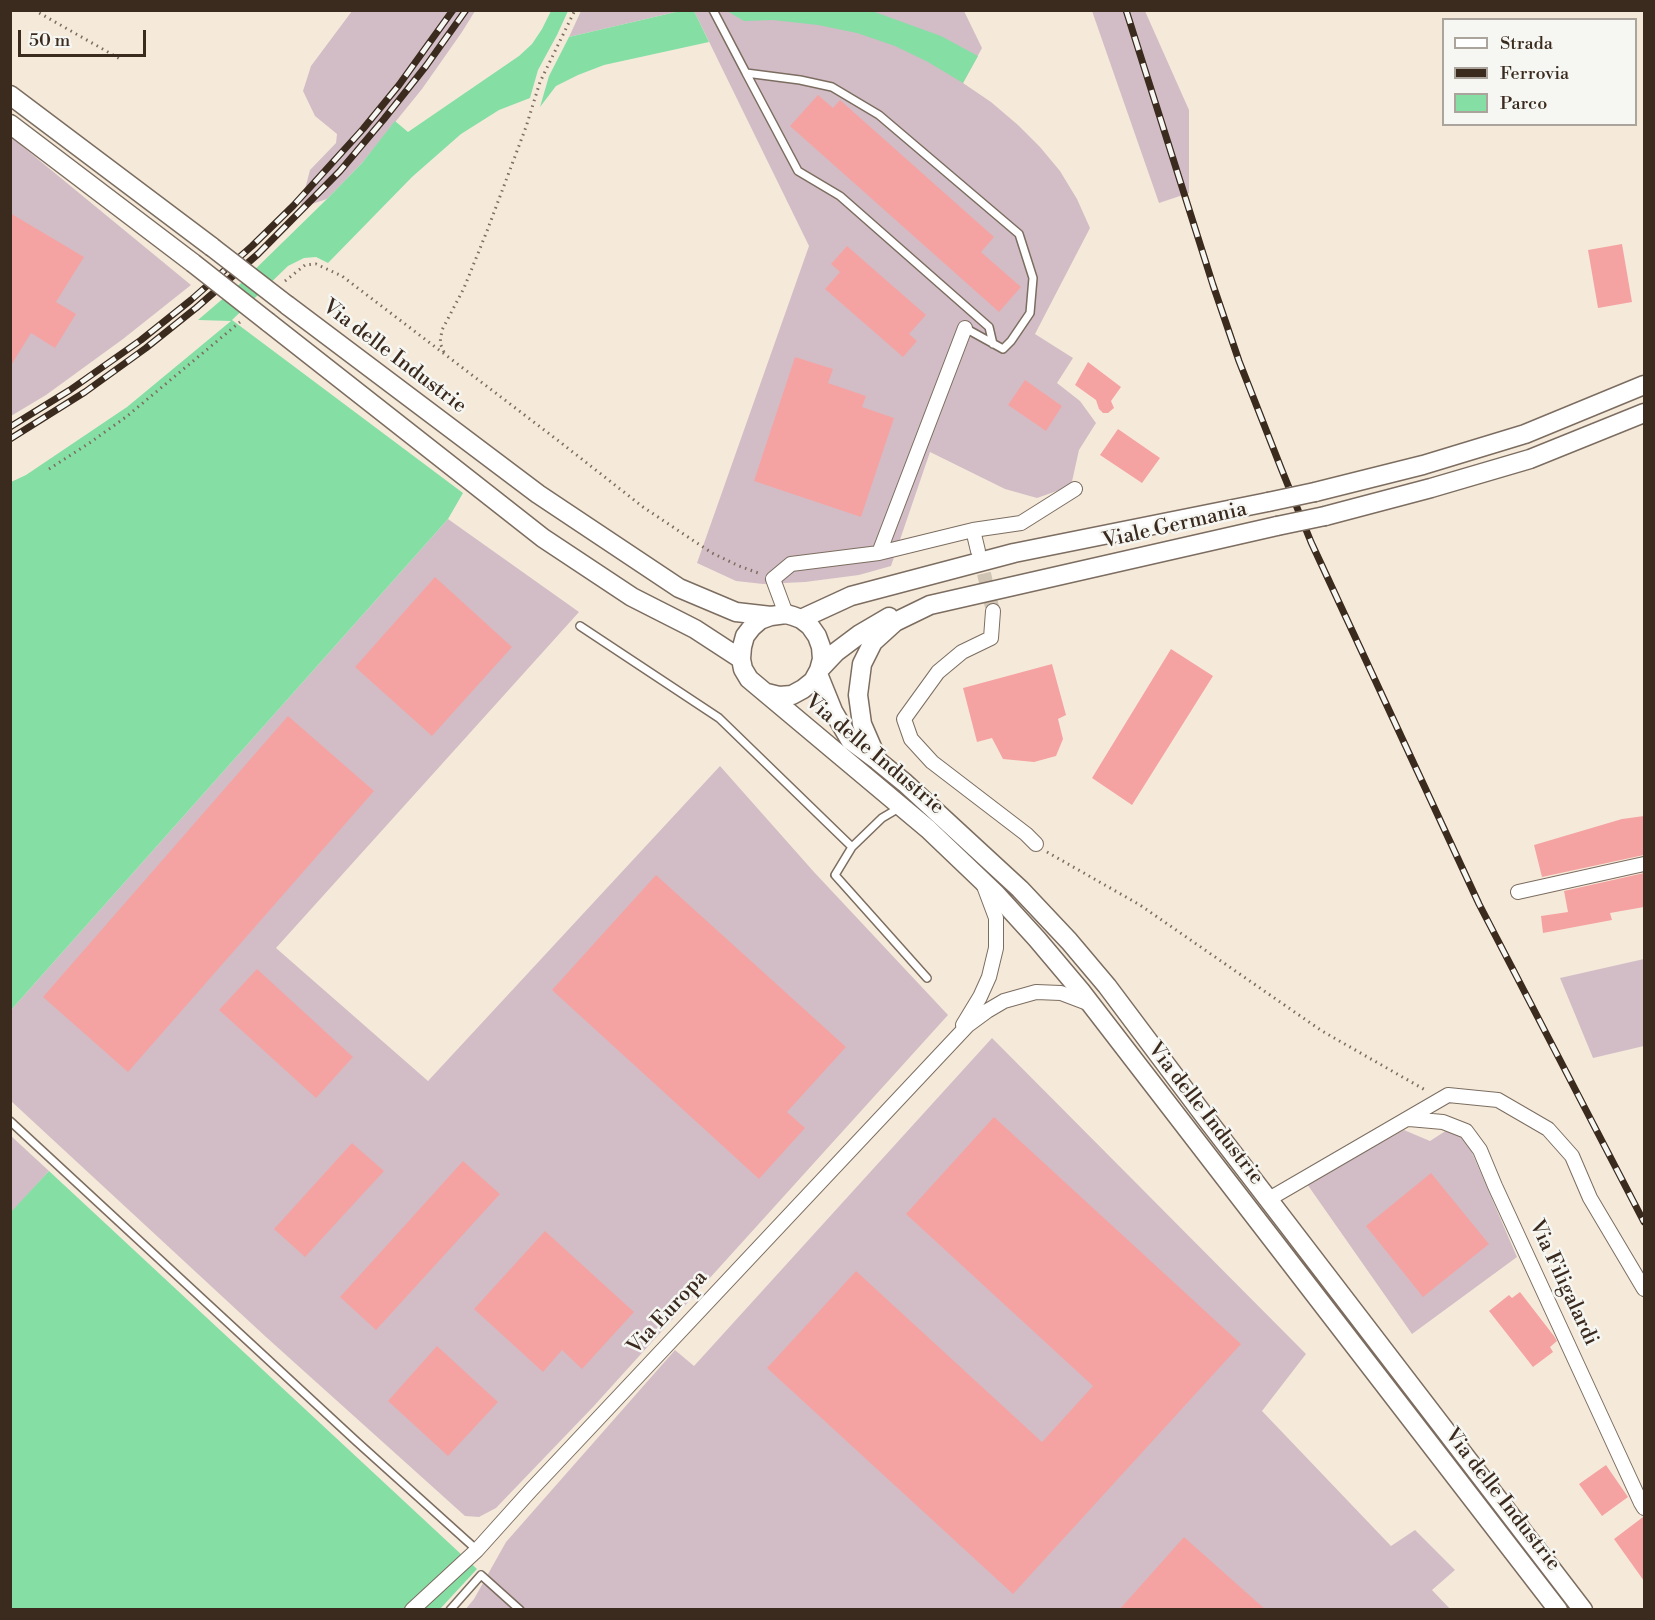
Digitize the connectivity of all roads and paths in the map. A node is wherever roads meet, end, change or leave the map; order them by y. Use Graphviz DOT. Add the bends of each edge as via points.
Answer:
graph roads {
  1 [pos="34,10"];
  2 [pos="575,10"];
  3 [pos="713,10"];
  4 [pos="122,60"];
  5 [pos="746,73"];
  6 [pos="10,95"];
  7 [pos="10,124"];
  8 [pos="964,328"];
  9 [pos="993,344"];
  10 [pos="447,356"];
  11 [pos="1644,385"];
  12 [pos="1644,412"];
  13 [pos="1076,489"];
  14 [pos="973,530"];
  15 [pos="978,551"];
  16 [pos="879,553"];
  17 [pos="930,605"];
  18 [pos="993,611"];
  19 [pos="786,616"];
  20 [pos="580,626"];
  21 [pos="741,658"];
  22 [pos="819,672"];
  23 [pos="767,693"];
  24 [pos="878,761"];
  25 [pos="905,783"];
  26 [pos="901,807"];
  27 [pos="1036,844"];
  28 [pos="852,847"];
  29 [pos="1644,864"];
  30 [pos="982,882"];
  31 [pos="1518,892"];
  32 [pos="927,978"];
  33 [pos="1091,1005"];
  34 [pos="951,1041"];
  35 [pos="1441,1099"];
  36 [pos="1408,1119"];
  37 [pos="10,1121"];
  38 [pos="1269,1199"];
  39 [pos="1644,1289"];
  40 [pos="1644,1508"];
  41 [pos="477,1550"];
  42 [pos="412,1610"];
  43 [pos="450,1610"];
  44 [pos="520,1610"];
  45 [pos="1558,1610"];
  46 [pos="1583,1610"];
  1 -- 4 [label="path"];
  2 -- 10 [label="path" via="540,82 487,231 442,330 440,344"];
  3 -- 5 [label="lane"];
  5 -- 9 [label="lane" via="798,171 840,196 989,327"];
  5 -- 9 [label="lane" via="832,87 879,115 1019,234 1033,278 1030,313 1003,349"];
  6 -- 19 [label="street, Via delle Industrie, bridge" via="538,494 679,588 736,612"];
  7 -- 21 [label="street, bridge" via="543,538 632,597"];
  8 -- 9 [label="lane"];
  8 -- 16 [label="street"];
  11 -- 19 [label="street, Viale Germania, bridge" via="1524,434 1423,465 1315,492 1014,553"];
  12 -- 17 [label="street, Viale Germania, bridge" via="1530,459 1431,488 1325,516"];
  13 -- 14 [label="street" via="1021,523"];
  14 -- 15 [label="street"];
  14 -- 16 [label="street"];
  16 -- 19 [label="street" via="791,564 773,579"];
  17 -- 22 [label="street" via="889,617 860,634 836,652"];
  17 -- 24 [label="street, Viale Germania" via="880,635 862,664 858,695 862,724"];
  18 -- 27 [label="street" via="991,638 962,652 938,672 904,719 910,739 932,762"];
  19 -- 21 [label="street" via="760,620 752,627 745,636"];
  19 -- 22 [label="street" via="810,626 817,636 822,659"];
  20 -- 28 [label="lane" via="719,718"];
  21 -- 23 [label="street" via="749,679"];
  22 -- 23 [label="street" via="803,690 779,696"];
  22 -- 24 [label="street" via="833,711 850,740"];
  23 -- 26 [label="street, Via delle Industrie"];
  24 -- 25 [label="street, Viale Germania"];
  25 -- 38 [label="street, Via delle Industrie" via="1020,889 1069,941"];
  26 -- 28 [label="lane" via="882,818"];
  26 -- 30 [label="street, Via delle Industrie"];
  27 -- 35 [label="path" via="1140,905 1322,1030"];
  28 -- 32 [label="lane" via="835,875"];
  29 -- 31 [label="street"];
  30 -- 33 [label="street, Via delle Industrie" via="1037,939"];
  30 -- 34 [label="street, Via Europa" via="996,918 996,948 980,997"];
  33 -- 34 [label="street, Via Europa" via="1061,993 1021,995 987,1011"];
  33 -- 45 [label="street, Via delle Industrie"];
  34 -- 41 [label="street, Via Europa"];
  35 -- 36 [label="street"];
  35 -- 39 [label="street" via="1449,1095 1498,1100 1548,1129 1572,1156 1590,1198"];
  36 -- 38 [label="street"];
  36 -- 40 [label="street, Via Filigalardi" via="1443,1122 1466,1131 1480,1150"];
  37 -- 41 [label="lane"];
  38 -- 46 [label="street, Via delle Industrie"];
  41 -- 42 [label="street, Via Europa"];
  43 -- 44 [label="lane" via="481,1575"];
}
